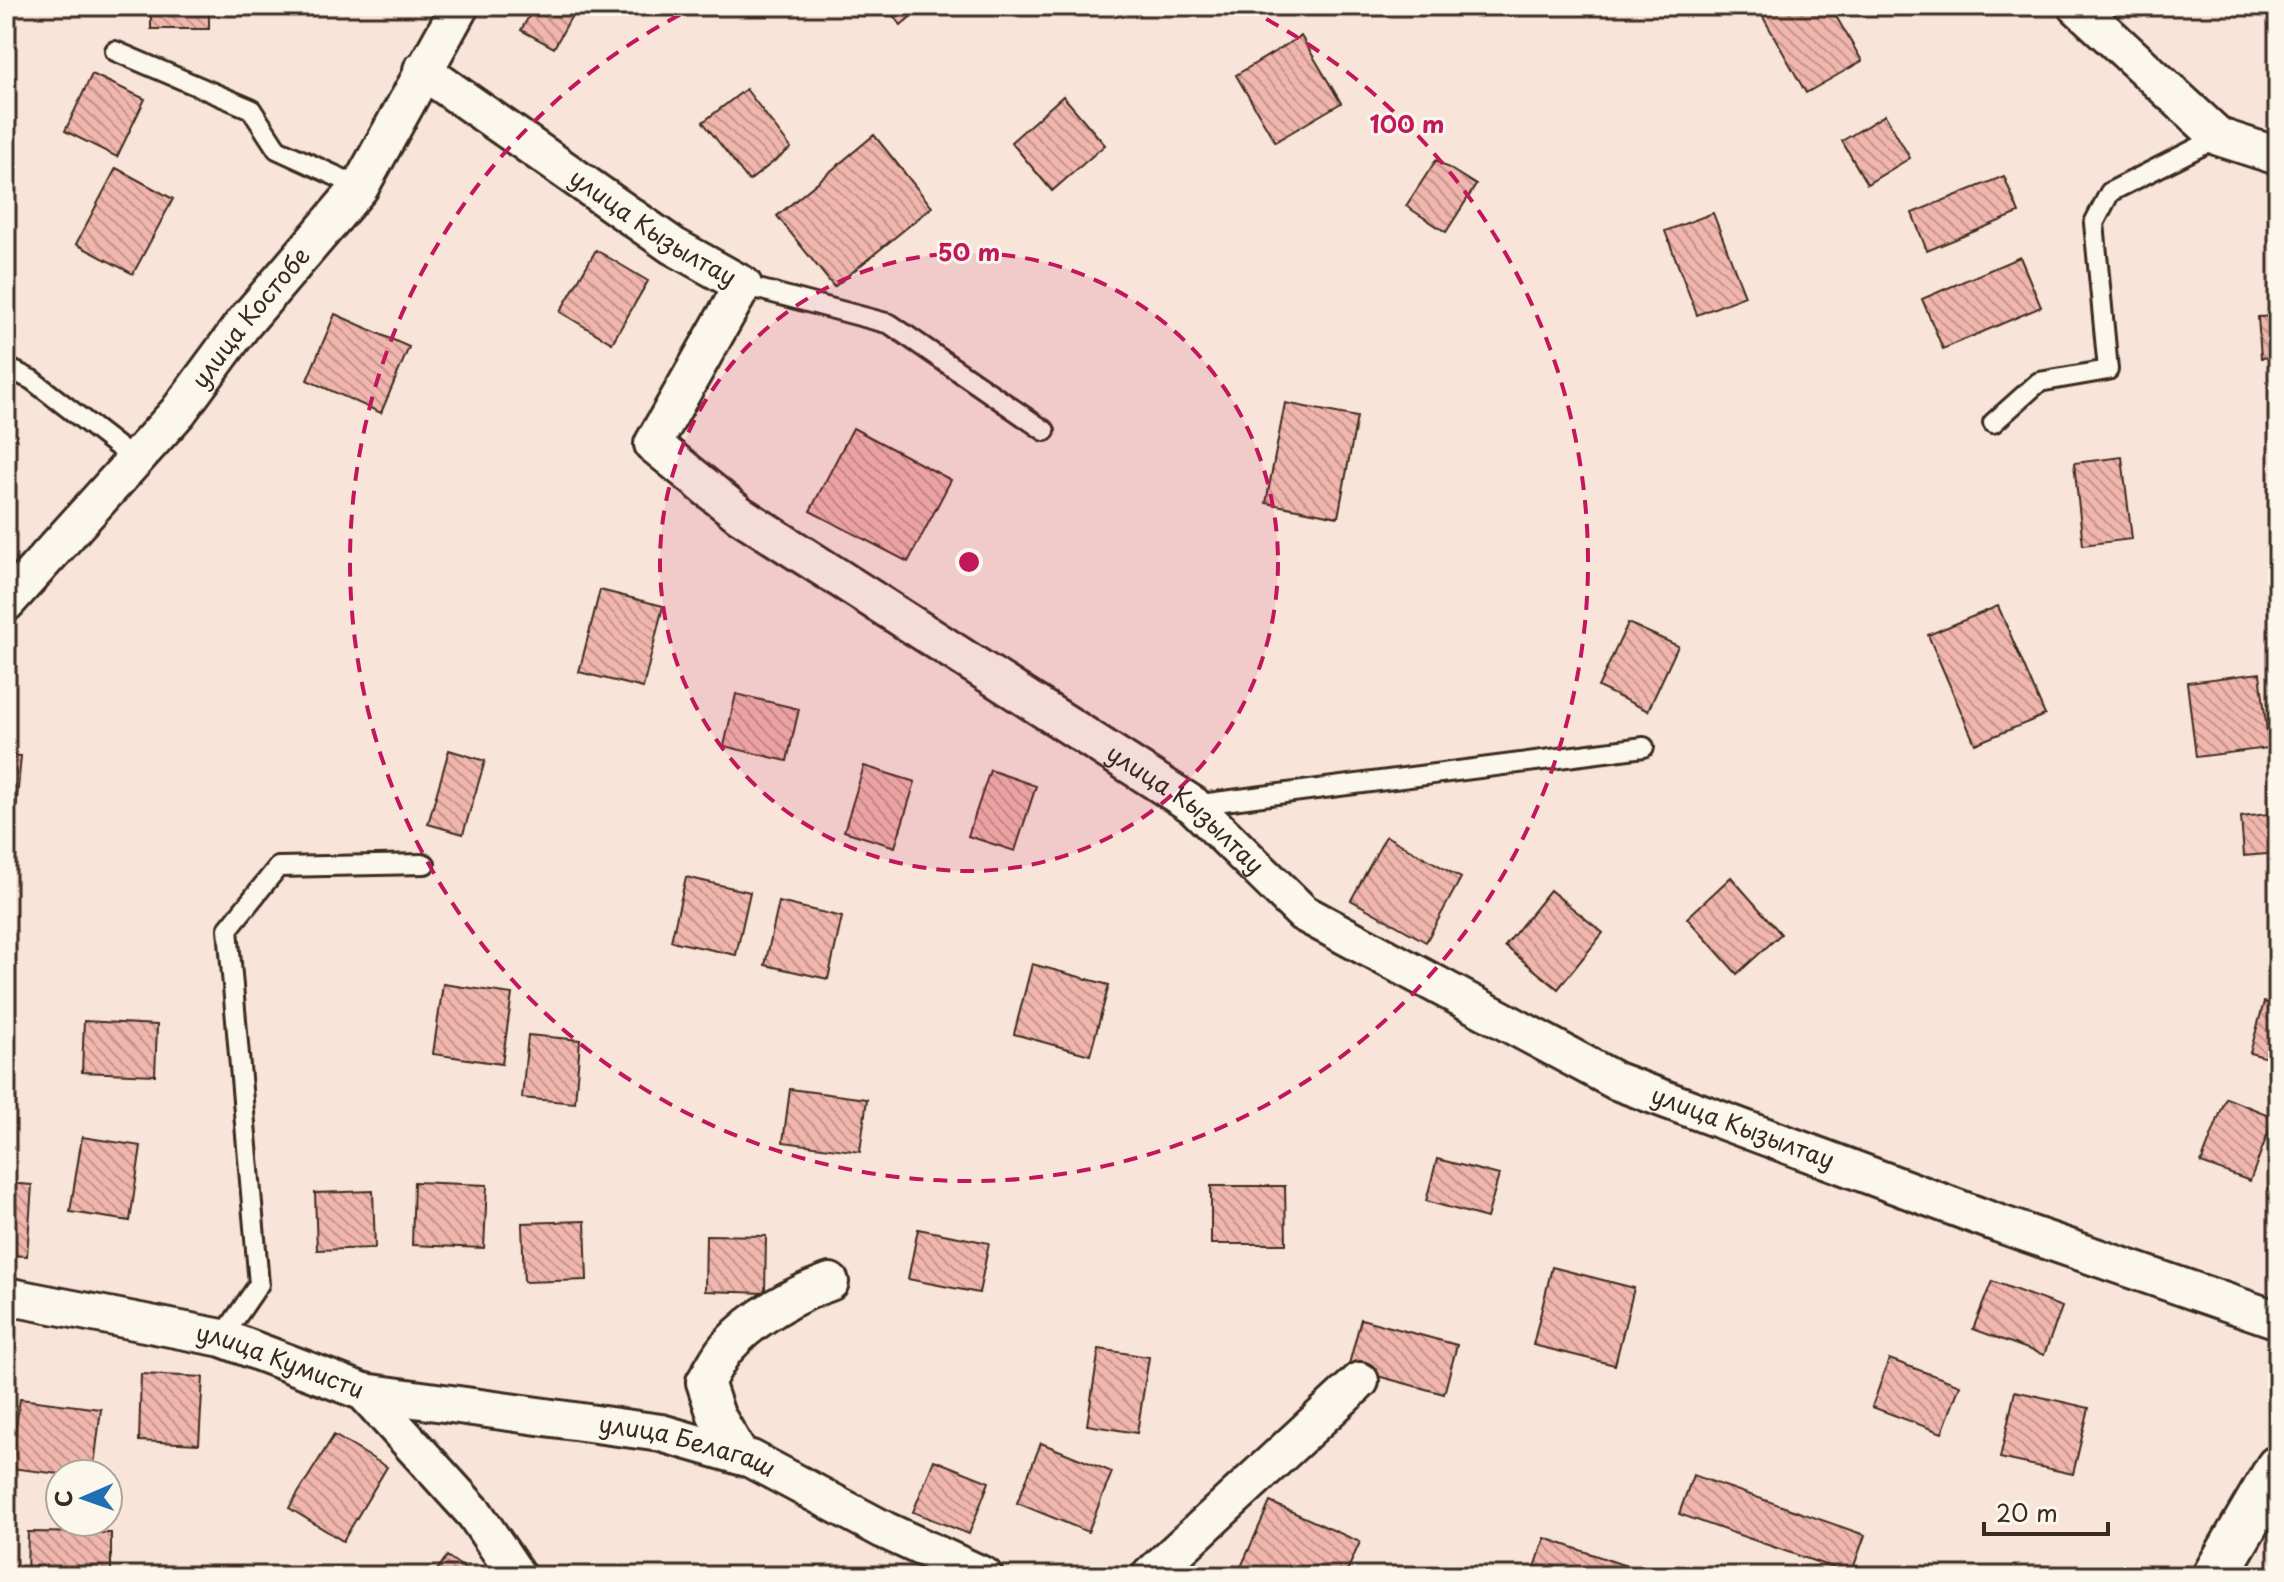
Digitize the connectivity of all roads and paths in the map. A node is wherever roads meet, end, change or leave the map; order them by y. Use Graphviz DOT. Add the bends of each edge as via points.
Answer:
graph roads {
  1 [pos="460,6"];
  2 [pos="2077,6"];
  3 [pos="115,51"];
  4 [pos="422,70"];
  5 [pos="2219,137"];
  6 [pos="2278,156"];
  7 [pos="360,187"];
  8 [pos="743,285"];
  9 [pos="6,367"];
  10 [pos="1993,423"];
  11 [pos="1045,431"];
  12 [pos="135,460"];
  13 [pos="6,603"];
  14 [pos="1644,747"];
  15 [pos="1193,805"];
  16 [pos="425,864"];
  17 [pos="830,1282"];
  18 [pos="6,1296"];
  19 [pos="2278,1320"];
  20 [pos="222,1338"];
  21 [pos="1360,1381"];
  22 [pos="364,1392"];
  23 [pos="740,1456"];
  24 [pos="2278,1468"];
  25 [pos="517,1576"];
  26 [pos="984,1576"];
  27 [pos="1150,1576"];
  28 [pos="2215,1576"];
  1 -- 4 [label="street, улица Костобе"];
  2 -- 5 [label="street"];
  3 -- 7 [label="lane" via="251,109 277,149"];
  4 -- 7 [label="street, улица Костобе"];
  4 -- 8 [label="street, улица Кызылтау" via="673,246"];
  5 -- 6 [label="street"];
  5 -- 10 [label="lane" via="2110,192 2094,223 2108,370 2039,382"];
  7 -- 12 [label="street, улица Костобе"];
  8 -- 11 [label="lane" via="890,324"];
  8 -- 15 [label="street, улица Кызылтау" via="653,444 739,514"];
  9 -- 12 [label="lane" via="32,380"];
  12 -- 13 [label="street, улица Костобе"];
  14 -- 15 [label="lane"];
  15 -- 19 [label="street, улица Кызылтау" via="1303,913 1616,1081 2000,1224"];
  16 -- 20 [label="lane" via="278,867 228,929 259,1284"];
  17 -- 23 [label="street" via="774,1310 729,1345 705,1382 716,1415"];
  18 -- 20 [label="street, улица Кумисти"];
  20 -- 22 [label="street, улица Кумисти"];
  21 -- 27 [label="street"];
  22 -- 23 [label="street, улица Белагаш" via="661,1433"];
  22 -- 25 [label="street, улица Кумисти" via="475,1514"];
  23 -- 26 [label="street, улица Белагаш"];
  24 -- 28 [label="street"];
}
